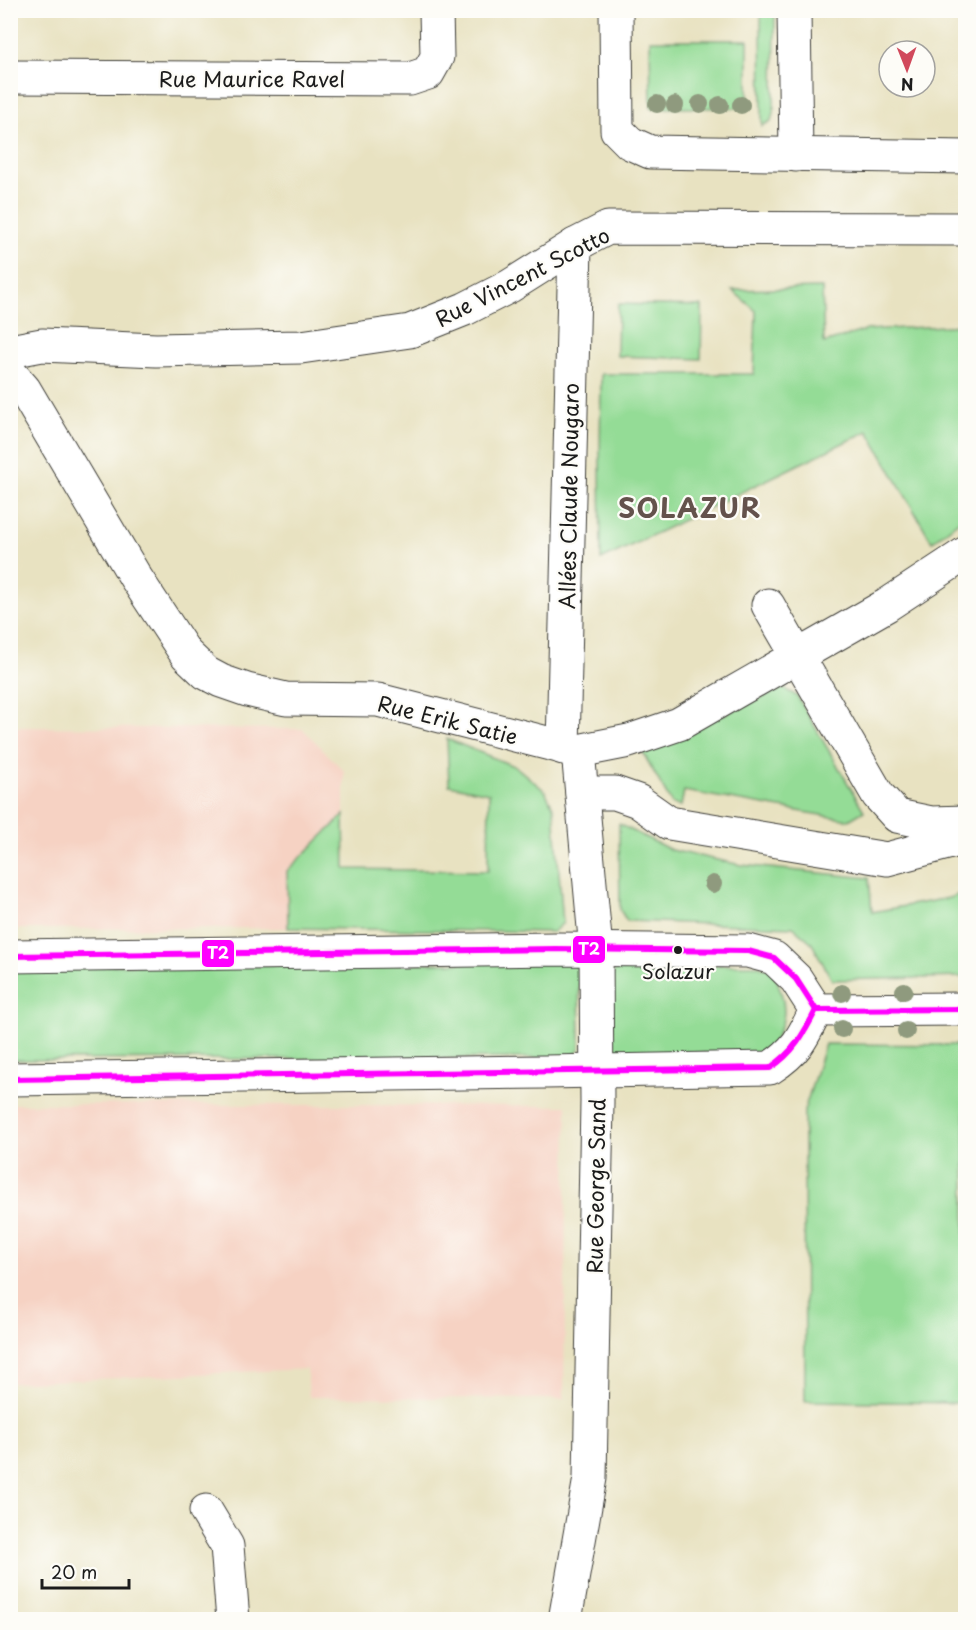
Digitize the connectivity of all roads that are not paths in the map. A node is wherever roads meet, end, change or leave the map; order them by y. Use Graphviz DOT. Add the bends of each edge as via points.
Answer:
graph roads {
  1 [pos="436,10"];
  2 [pos="616,10"];
  3 [pos="794,10"];
  4 [pos="10,77"];
  5 [pos="796,155"];
  6 [pos="966,157"];
  7 [pos="966,229"];
  8 [pos="575,245"];
  9 [pos="10,351"];
  10 [pos="10,373"];
  11 [pos="966,553"];
  12 [pos="768,605"];
  13 [pos="797,657"];
  14 [pos="570,749"];
  15 [pos="582,793"];
  16 [pos="966,822"];
  17 [pos="966,838"];
  18 [pos="596,950"];
  19 [pos="10,956"];
  20 [pos="966,1008"];
  21 [pos="816,1010"];
  22 [pos="597,1072"];
  23 [pos="10,1079"];
  24 [pos="206,1511"];
  25 [pos="233,1620"];
  26 [pos="565,1620"];
  1 -- 4 [label="street, Rue Maurice Ravel" via="437,57 428,73 410,79"];
  2 -- 5 [label="street" via="617,129 630,143 650,152"];
  3 -- 5 [label="street"];
  5 -- 6 [label="street"];
  7 -- 8 [label="street, Rue Vincent Scotto" via="608,228"];
  8 -- 9 [label="street, Rue Vincent Scotto" via="510,286 410,331 301,347 156,350 42,345"];
  8 -- 14 [label="street, Allées Claude Nougaro"];
  10 -- 14 [label="street, Rue Erik Satie" via="24,389 136,578 186,654 206,673 247,690 286,699 378,700"];
  11 -- 13 [label="street, Rue Erik Satie"];
  12 -- 13 [label="street"];
  13 -- 14 [label="street, Rue Erik Satie" via="679,724 629,741"];
  13 -- 16 [label="street" via="878,795 897,816 931,823"];
  14 -- 15 [label="street, Rue George Sand"];
  15 -- 17 [label="street" via="615,793 638,801 669,823 887,859"];
  15 -- 18 [label="street, Rue George Sand"];
  18 -- 19 [label="street"];
  18 -- 21 [label="street" via="748,951 774,958 796,979"];
  18 -- 22 [label="street, Rue George Sand"];
  20 -- 21 [label="street"];
  21 -- 22 [label="street" via="799,1044 770,1068"];
  22 -- 23 [label="street"];
  22 -- 26 [label="street, Rue George Sand" via="590,1478"];
  24 -- 25 [label="street" via="227,1546"];
}
